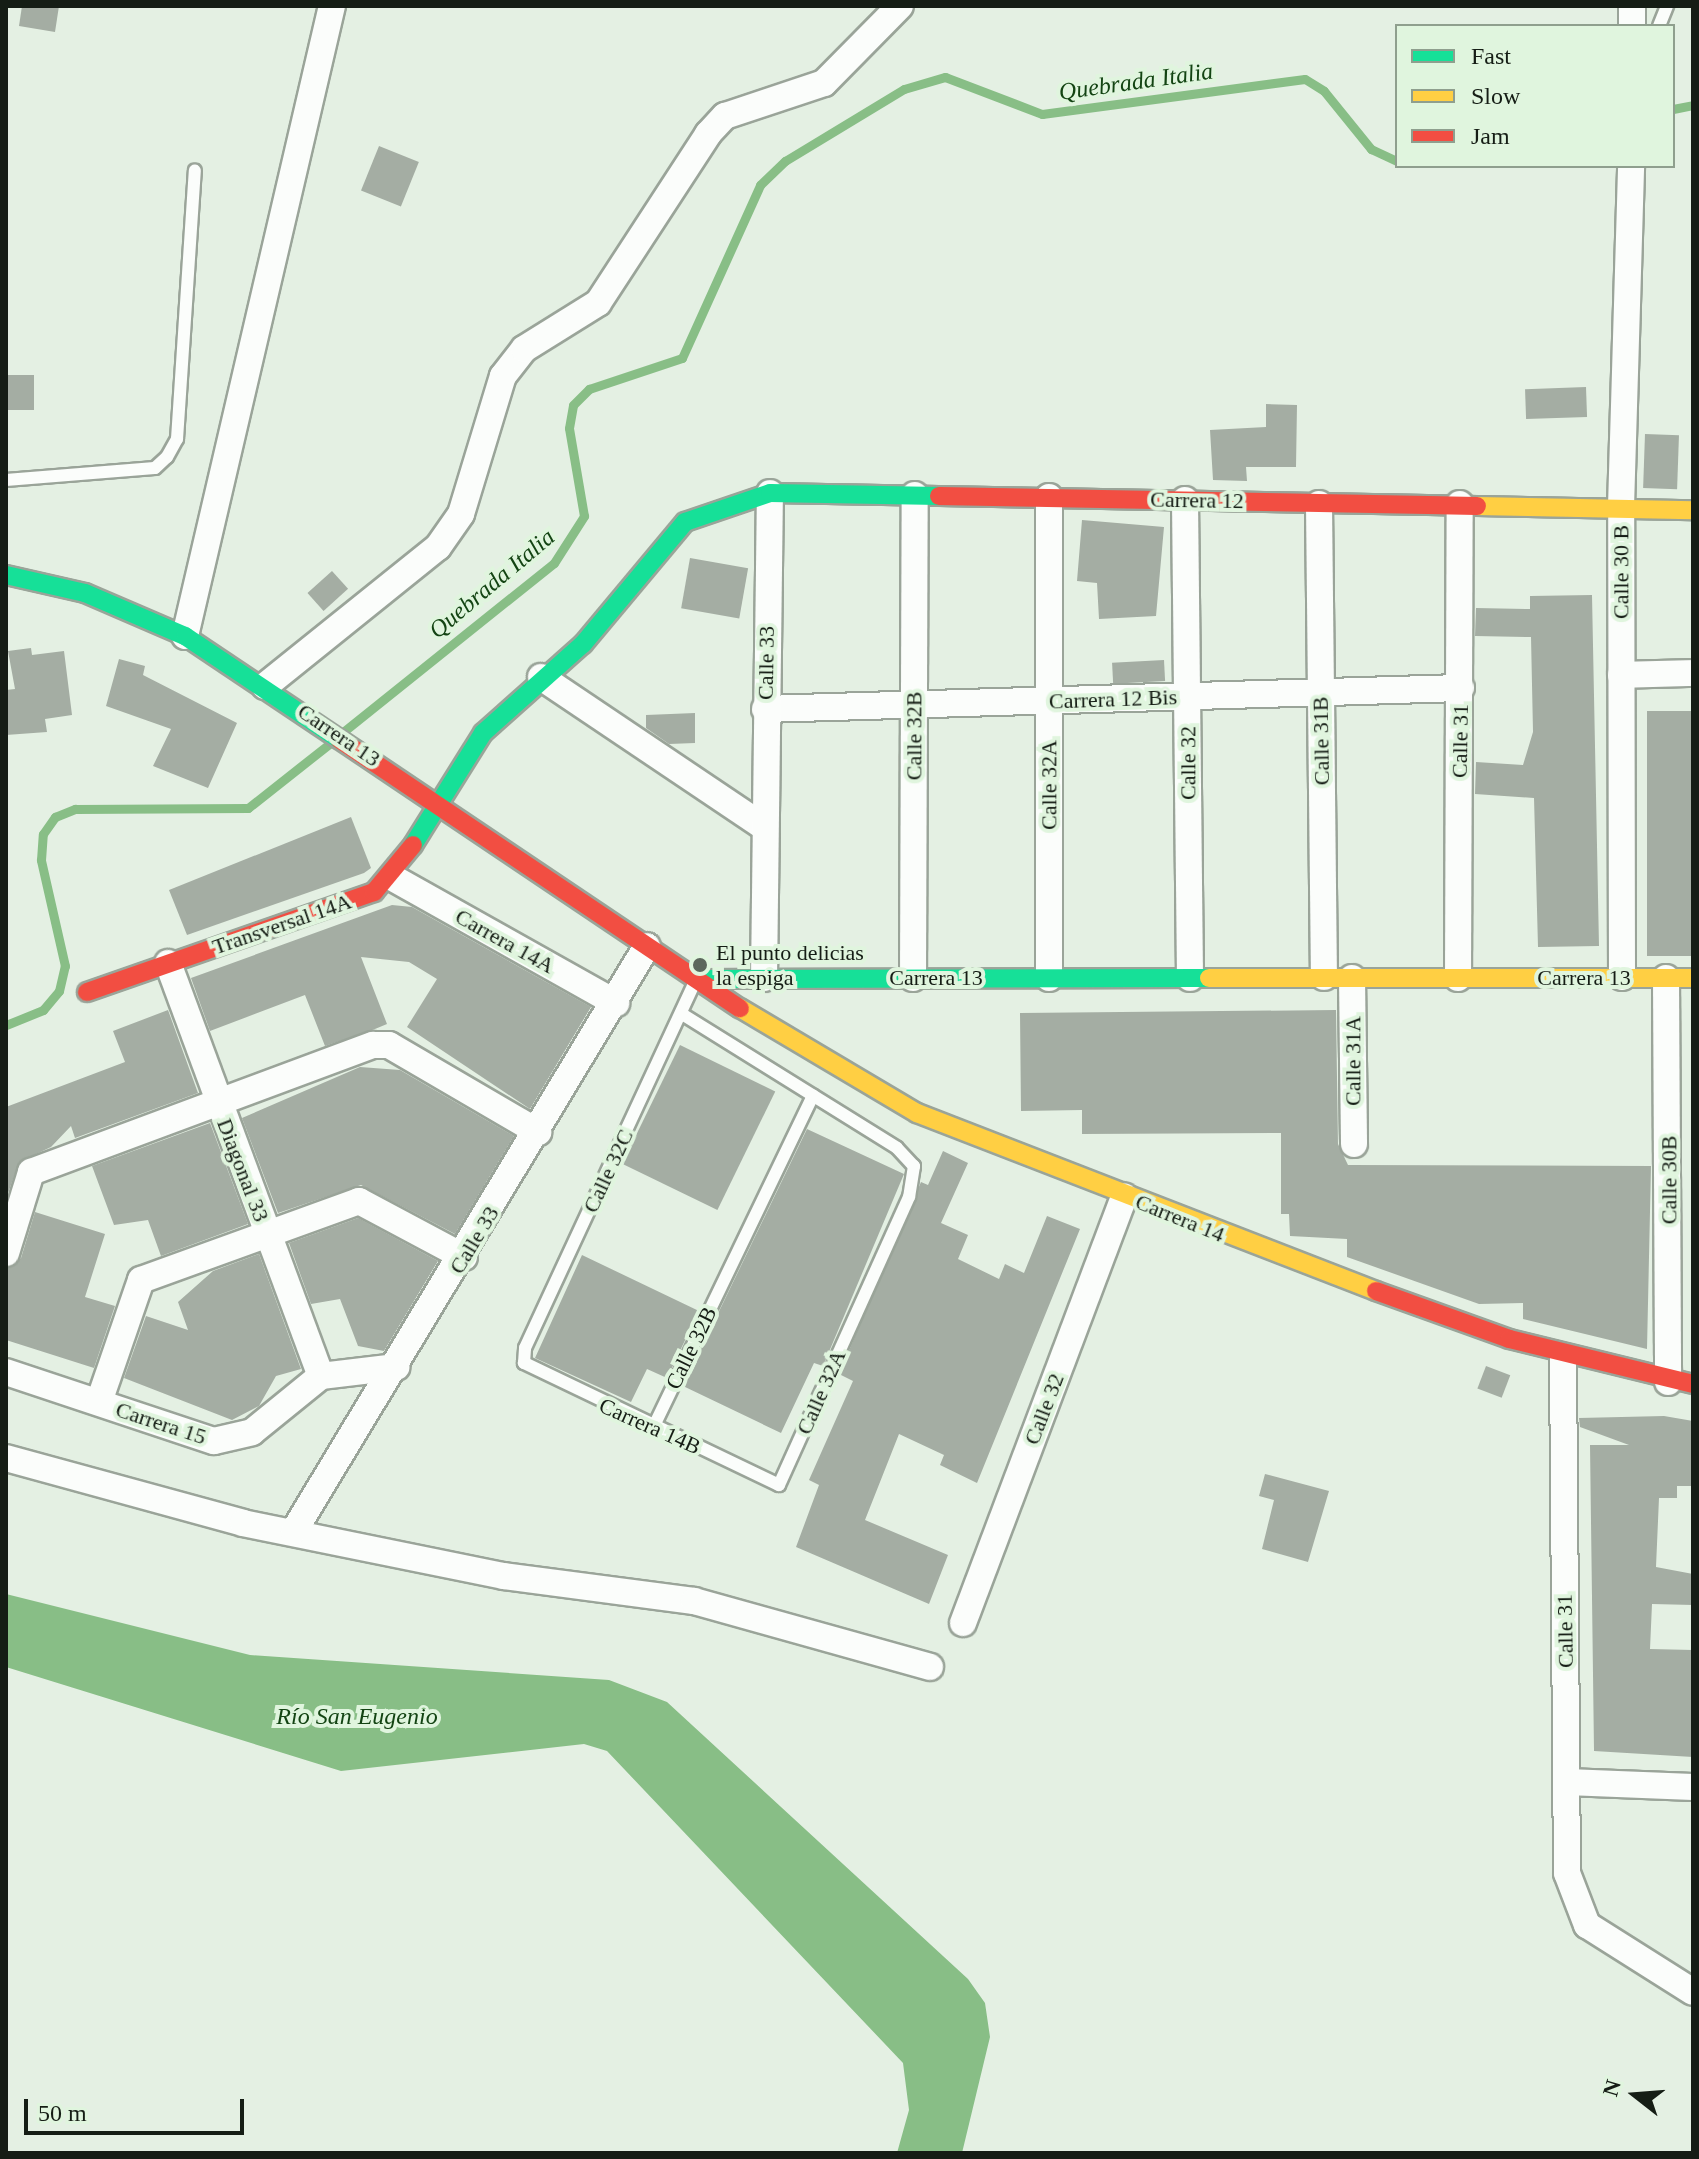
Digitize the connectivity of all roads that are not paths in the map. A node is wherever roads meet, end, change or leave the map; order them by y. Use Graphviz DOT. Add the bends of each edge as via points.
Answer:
graph roads {
  1 [pos="332,6"];
  2 [pos="900,6"];
  3 [pos="1631,168"];
  4 [pos="195,171"];
  5 [pos="6,480"];
  6 [pos="770,493"];
  7 [pos="915,495"];
  8 [pos="1049,497"];
  9 [pos="1185,500"];
  10 [pos="1319,504"];
  11 [pos="1460,504"];
  12 [pos="1621,507"];
  13 [pos="1693,510"];
  14 [pos="6,575"];
  15 [pos="185,636"];
  16 [pos="1693,673"];
  17 [pos="1621,675"];
  18 [pos="541,677"];
  19 [pos="265,686"];
  20 [pos="1461,688"];
  21 [pos="1321,693"];
  22 [pos="1187,696"];
  23 [pos="1049,701"];
  24 [pos="914,705"];
  25 [pos="765,709"];
  26 [pos="439,804"];
  27 [pos="763,826"];
  28 [pos="393,878"];
  29 [pos="647,946"];
  30 [pos="168,963"];
  31 [pos="1324,977"];
  32 [pos="1622,977"];
  33 [pos="764,978"];
  34 [pos="913,978"];
  35 [pos="1049,978"];
  36 [pos="1190,978"];
  37 [pos="1352,978"];
  38 [pos="1458,978"];
  39 [pos="1666,978"];
  40 [pos="1693,978"];
  41 [pos="697,979"];
  42 [pos="87,992"];
  43 [pos="616,1003"];
  44 [pos="682,1014"];
  45 [pos="813,1095"];
  46 [pos="216,1101"];
  47 [pos="538,1132"];
  48 [pos="1354,1144"];
  49 [pos="1124,1196"];
  50 [pos="267,1233"];
  51 [pos="6,1253"];
  52 [pos="464,1257"];
  53 [pos="1563,1357"];
  54 [pos="524,1363"];
  55 [pos="396,1367"];
  56 [pos="6,1372"];
  57 [pos="321,1376"];
  58 [pos="1680,1383"];
  59 [pos="99,1402"];
  60 [pos="653,1428"];
  61 [pos="6,1458"];
  62 [pos="779,1485"];
  63 [pos="294,1531"];
  64 [pos="963,1623"];
  65 [pos="930,1667"];
  66 [pos="1567,1782"];
  67 [pos="1693,1787"];
  68 [pos="1693,1992"];
  1 -- 15 [label="street"];
  2 -- 19 [label="street" via="824,83 747,107 717,125 613,285 576,320 524,349 503,376 461,514 438,547"];
  3 -- 12 [label="street, Calle 30 B"];
  4 -- 5 [label="lane" via="177,439 167,457 155,468"];
  6 -- 7 [label="street, Carrera 12"];
  6 -- 18 [label="street, Carrera 12" via="704,511 685,522 583,644"];
  6 -- 25 [label="street, Calle 33"];
  7 -- 8 [label="street, Carrera 12"];
  7 -- 24 [label="street, Calle 32B"];
  8 -- 9 [label="street, Carrera 12"];
  8 -- 23 [label="street, Calle 32A"];
  9 -- 10 [label="street, Carrera 12"];
  9 -- 22 [label="street, Calle 32"];
  10 -- 11 [label="street, Carrera 12"];
  10 -- 21 [label="street, Calle 31B"];
  11 -- 12 [label="street, Carrera 12"];
  11 -- 20 [label="street, Calle 31"];
  12 -- 13 [label="street, Carrera 12"];
  12 -- 17 [label="street, Calle 30 B"];
  14 -- 15 [label="street, Carrera 13" via="85,593"];
  15 -- 19 [label="street, Carrera 13"];
  16 -- 17 [label="street"];
  17 -- 32 [label="street, Calle 30 B"];
  18 -- 26 [label="street" via="483,733"];
  18 -- 27 [label="street"];
  19 -- 26 [label="street, Carrera 13"];
  20 -- 21 [label="street, Carrera 12 Bis"];
  20 -- 38 [label="street, Calle 31"];
  21 -- 22 [label="street, Carrera 12 Bis"];
  21 -- 31 [label="street, Calle 31B"];
  22 -- 23 [label="street, Carrera 12 Bis"];
  22 -- 36 [label="street, Calle 32"];
  23 -- 24 [label="street, Carrera 12 Bis"];
  23 -- 35 [label="street, Calle 32A"];
  24 -- 25 [label="street, Carrera 12 Bis"];
  24 -- 34 [label="street, Calle 32B"];
  25 -- 27 [label="street, Calle 33"];
  26 -- 28 [label="street"];
  26 -- 29 [label="street, Carrera 13"];
  27 -- 33 [label="street, Calle 33"];
  28 -- 30 [label="street, Transversal 14A" via="374,892"];
  28 -- 43 [label="street, Carrera 14A"];
  29 -- 41 [label="street, Carrera 13"];
  29 -- 43 [label="street, Calle 33"];
  30 -- 42 [label="street, Transversal 14A"];
  30 -- 46 [label="street, Diagonal 33"];
  31 -- 36 [label="street, Carrera 13"];
  31 -- 37 [label="street, Carrera 13"];
  32 -- 38 [label="street, Carrera 13"];
  32 -- 39 [label="street, Carrera 13"];
  33 -- 34 [label="street, Carrera 13"];
  33 -- 41 [label="street, Carrera 13"];
  34 -- 35 [label="street, Carrera 13"];
  35 -- 36 [label="street, Carrera 13"];
  37 -- 38 [label="street, Carrera 13"];
  37 -- 48 [label="street, Calle 31A"];
  39 -- 40 [label="street, Carrera 13"];
  39 -- 58 [label="street, Calle 30B"];
  41 -- 44 [label="lane, Calle 32C"];
  41 -- 49 [label="street, Carrera 14" via="850,1080"];
  43 -- 47 [label="street, Calle 33"];
  44 -- 45 [label="lane"];
  44 -- 54 [label="lane, Calle 32C" via="525,1348"];
  45 -- 60 [label="lane, Calle 32B"];
  45 -- 62 [label="lane, Calle 32A" via="914,1166 909,1197"];
  46 -- 47 [label="street" via="389,1045"];
  46 -- 50 [label="street, Diagonal 33"];
  46 -- 51 [label="street" via="31,1172"];
  47 -- 52 [label="street, Calle 33"];
  49 -- 53 [label="street, Carrera 14"];
  49 -- 64 [label="street, Calle 32"];
  50 -- 52 [label="street" via="359,1201"];
  50 -- 57 [label="street, Diagonal 33"];
  50 -- 59 [label="street" via="141,1280"];
  52 -- 55 [label="street, Calle 33"];
  53 -- 58 [label="street, Carrera 14"];
  53 -- 66 [label="street, Calle 31"];
  54 -- 60 [label="lane, Carrera 14B"];
  55 -- 57 [label="street"];
  55 -- 63 [label="street, Calle 33"];
  56 -- 59 [label="street, Carrera 15"];
  57 -- 59 [label="street, Carrera 15" via="252,1432 214,1441"];
  60 -- 62 [label="lane, Carrera 14B"];
  61 -- 63 [label="street" via="139,1498"];
  63 -- 65 [label="street" via="504,1576 694,1601"];
  66 -- 67 [label="street"];
  66 -- 68 [label="street, Calle 31" via="1567,1873 1574,1903 1603,1940"];
}
